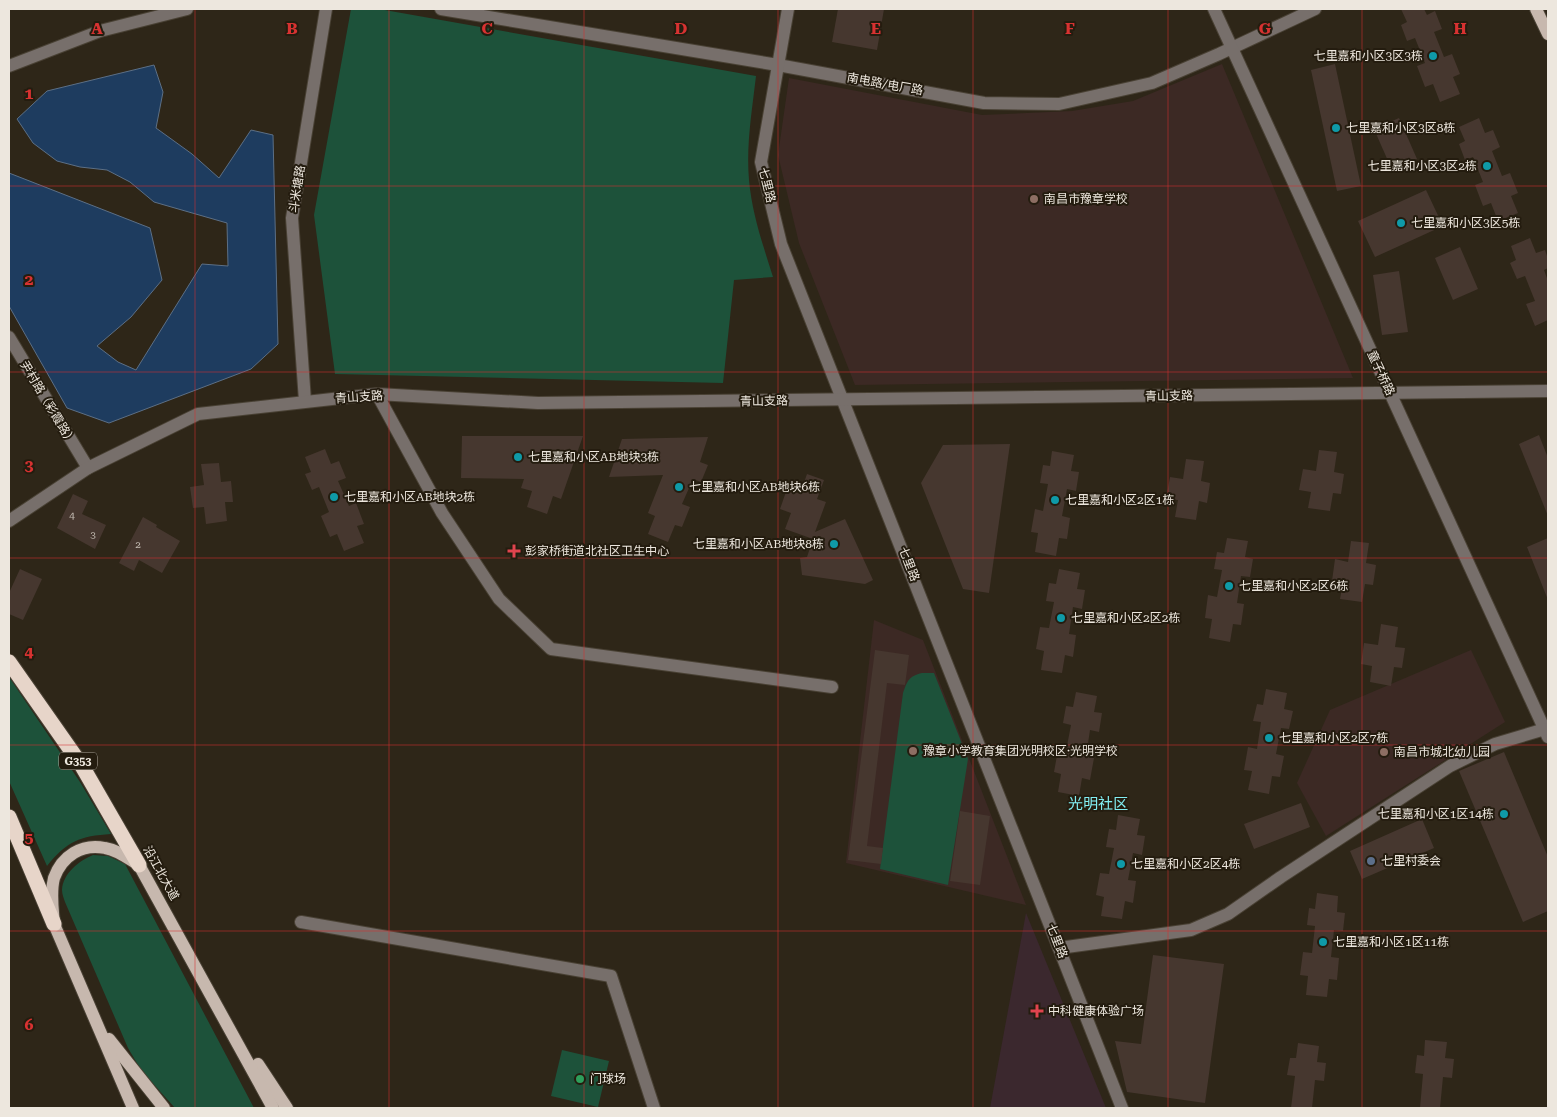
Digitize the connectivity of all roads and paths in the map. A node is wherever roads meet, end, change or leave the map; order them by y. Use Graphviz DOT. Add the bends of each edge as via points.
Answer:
graph roads {
  1 [pos="187,9"];
  2 [pos="326,9"];
  3 [pos="441,9"];
  4 [pos="788,9"];
  5 [pos="1214,9"];
  6 [pos="1315,9"];
  7 [pos="1536,9"];
  8 [pos="1548,34"];
  9 [pos="1232,48"];
  10 [pos="778,65"];
  11 [pos="9,66"];
  12 [pos="9,337"];
  13 [pos="1548,390"];
  14 [pos="1391,393"];
  15 [pos="377,394"];
  16 [pos="844,400"];
  17 [pos="306,401"];
  18 [pos="88,468"];
  19 [pos="9,521"];
  20 [pos="9,662"];
  21 [pos="832,686"];
  22 [pos="1546,733"];
  23 [pos="9,817"];
  24 [pos="139,866"];
  25 [pos="301,922"];
  26 [pos="54,924"];
  27 [pos="1059,948"];
  28 [pos="214,998"];
  29 [pos="98,1025"];
  30 [pos="133,1108"];
  31 [pos="164,1108"];
  32 [pos="273,1108"];
  33 [pos="287,1108"];
  34 [pos="654,1108"];
  35 [pos="1122,1108"];
  1 -- 11 [label="street" via="100,31"];
  2 -- 17 [label="street, 斗米塘路" via="292,218"];
  3 -- 10 [label="street, 南电路/电厂路"];
  4 -- 10 [label="street, 七里路"];
  5 -- 9 [label="street, 童子桥路"];
  6 -- 9 [label="street, 南电路/电厂路"];
  7 -- 8 [label="main road"];
  9 -- 10 [label="street, 南电路/电厂路" via="1152,83 1059,104 984,103"];
  9 -- 14 [label="street, 童子桥路"];
  10 -- 16 [label="street, 七里路" via="761,162 781,244"];
  12 -- 18 [label="street, 尹村路（彩霞路）"];
  13 -- 14 [label="street, 青山支路"];
  14 -- 16 [label="street, 青山支路"];
  14 -- 22 [label="street, 童子桥路"];
  15 -- 16 [label="street, 青山支路" via="538,403"];
  15 -- 17 [label="street, 青山支路"];
  15 -- 21 [label="street" via="442,513 499,599 551,649"];
  16 -- 27 [label="street, 七里路"];
  17 -- 18 [label="street, 青山支路" via="198,414"];
  18 -- 19 [label="street, 青山支路"];
  20 -- 24 [label="highway, 沿江北大道 / G353" via="82,766"];
  22 -- 27 [label="street" via="1495,744 1450,766 1228,914 1191,930"];
  23 -- 26 [label="highway"];
  24 -- 26 [label="main road" via="105,848 88,847 72,852 54,879"];
  24 -- 28 [label="main road, 沿江北大道"];
  25 -- 34 [label="street" via="611,976"];
  26 -- 29 [label="main road"];
  27 -- 35 [label="street, 七里路"];
  28 -- 32 [label="main road, 沿江北大道"];
  28 -- 33 [label="main road"];
  29 -- 30 [label="main road"];
  29 -- 31 [label="main road"];
}
